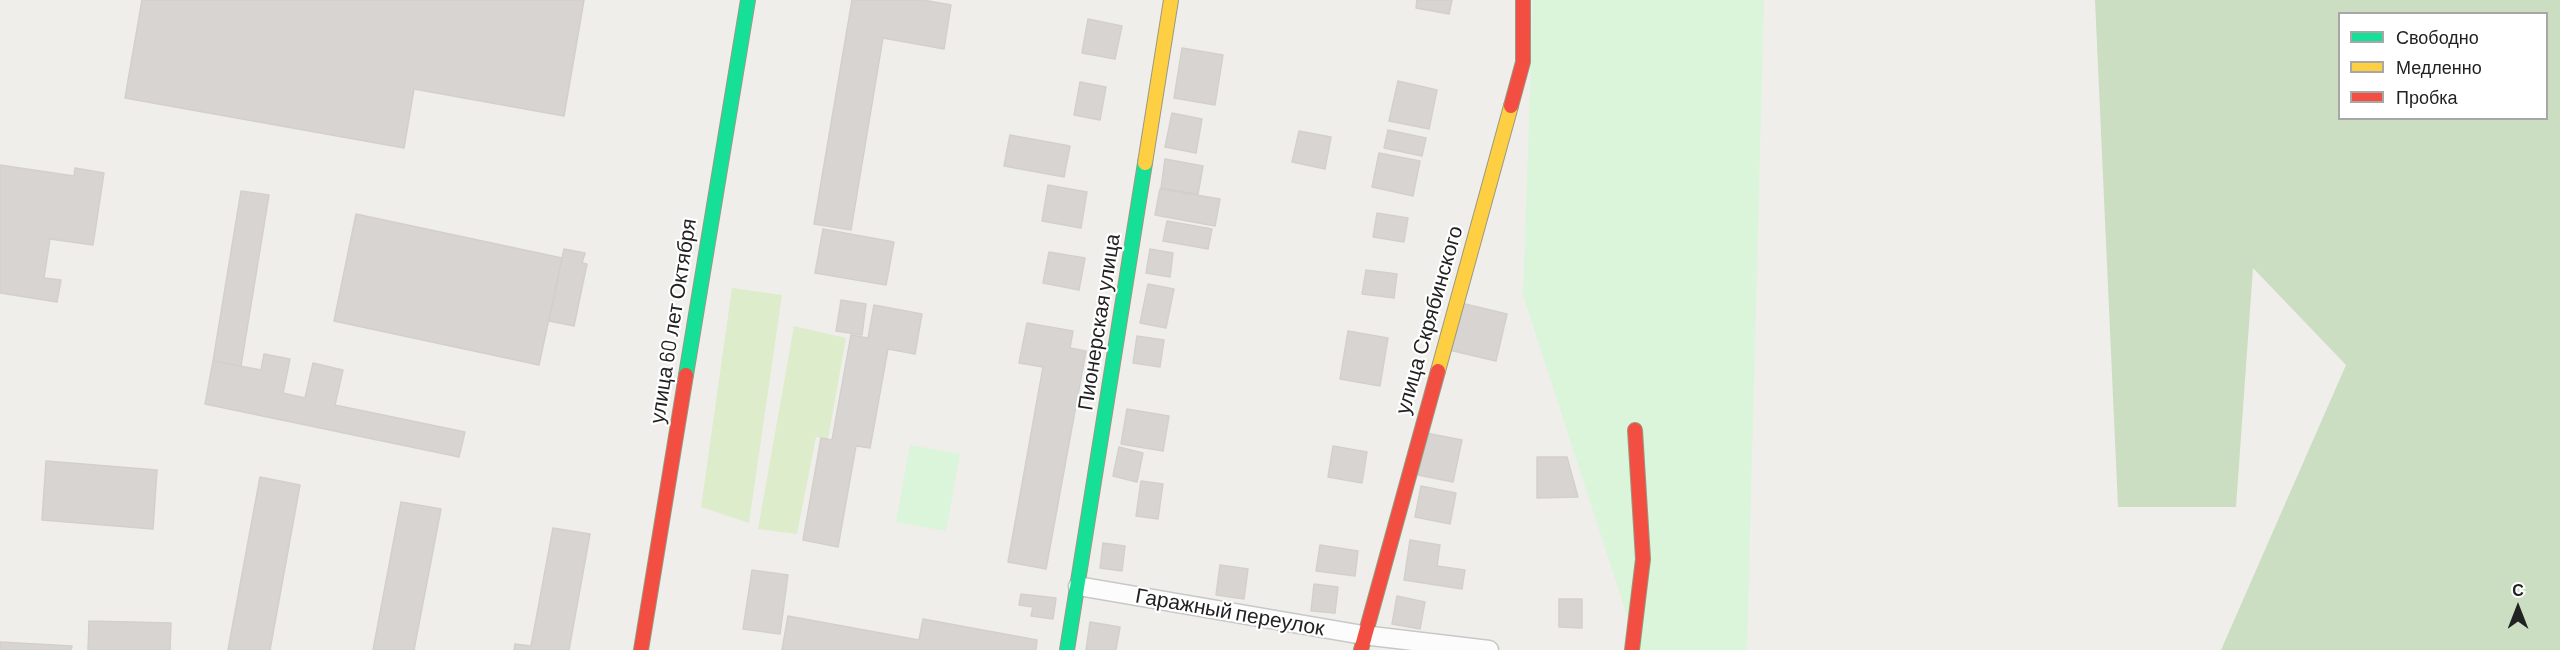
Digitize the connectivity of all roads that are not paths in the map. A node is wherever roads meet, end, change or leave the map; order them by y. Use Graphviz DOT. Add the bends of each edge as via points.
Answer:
graph roads {
  1 [pos="747,0"];
  2 [pos="1172,0"];
  3 [pos="1523,0"];
  4 [pos="1635,430"];
  5 [pos="1078,586"];
  6 [pos="1362,643"];
  7 [pos="641,650"];
  8 [pos="1067,650"];
  9 [pos="1490,650"];
  10 [pos="1632,650"];
  1 -- 7 [label="street, улица 60 лет Октября"];
  2 -- 5 [label="street, Пионерская улица"];
  3 -- 6 [label="street, улица Скрябинского" via="1522,62"];
  4 -- 10 [label="street" via="1643,559"];
  5 -- 6 [label="street, Гаражный переулок"];
  5 -- 8 [label="street, Пионерская улица"];
  6 -- 9 [label="street, Гаражный переулок"];
}
